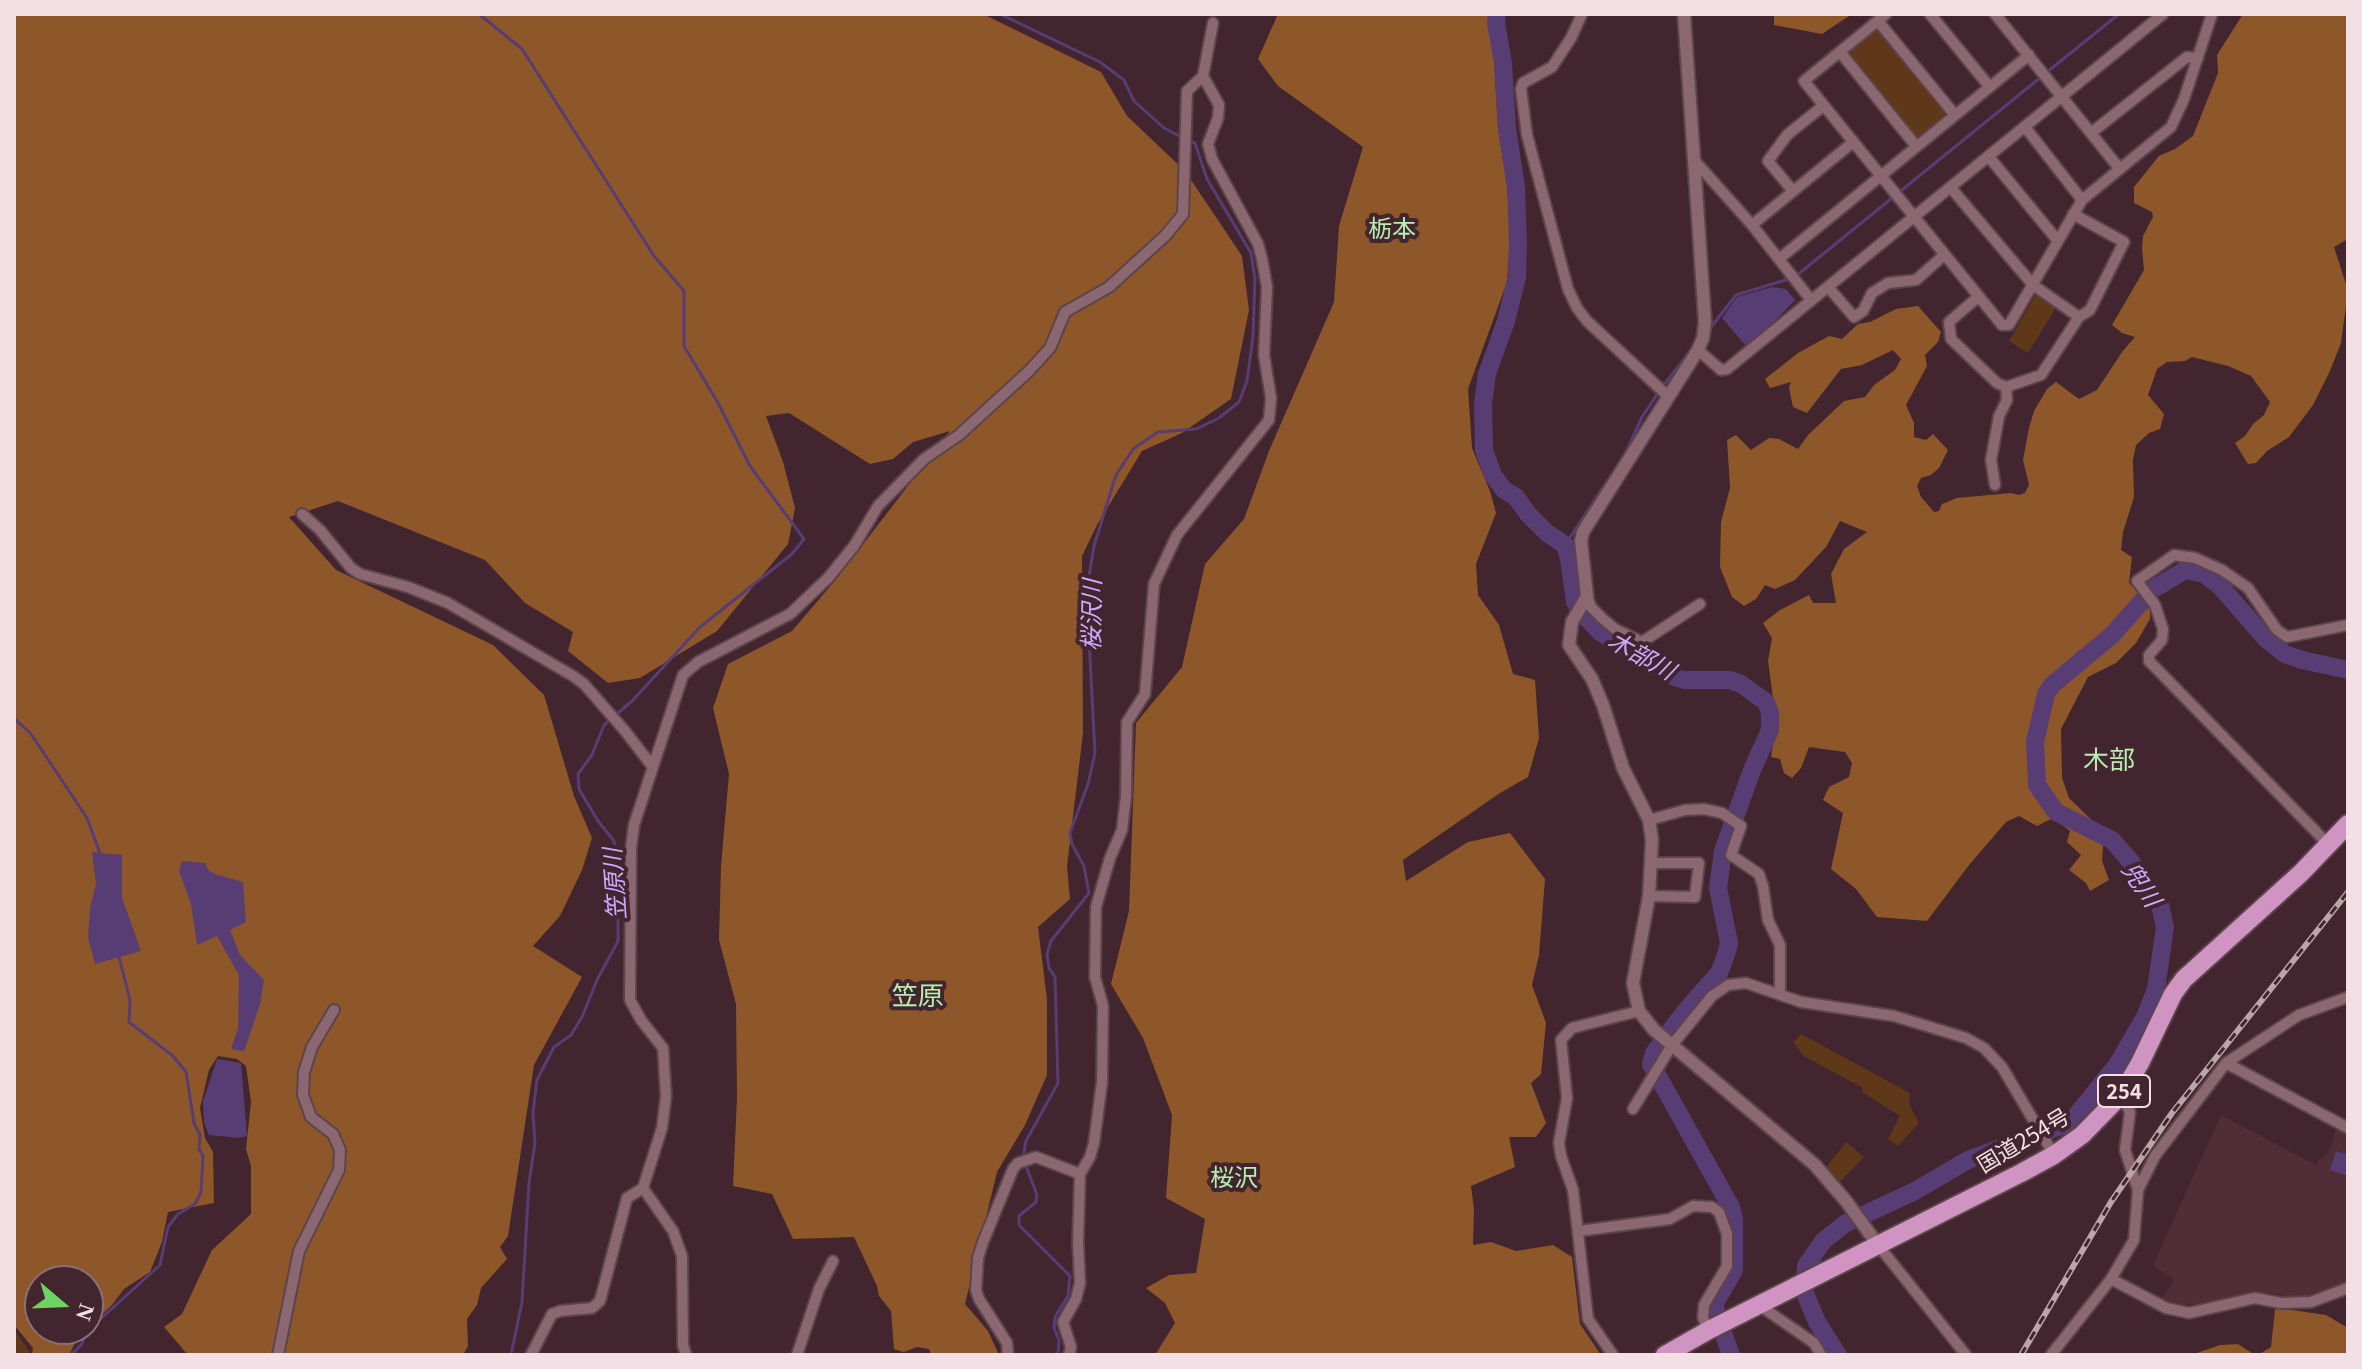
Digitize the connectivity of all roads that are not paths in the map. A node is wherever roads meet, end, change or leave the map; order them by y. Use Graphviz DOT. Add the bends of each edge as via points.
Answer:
graph roads {
  1 [pos="1582,14"];
  2 [pos="1684,14"];
  3 [pos="1930,14"];
  4 [pos="1995,14"];
  5 [pos="2163,14"];
  6 [pos="2212,14"];
  7 [pos="1882,17"];
  8 [pos="1213,23"];
  9 [pos="1840,52"];
  10 [pos="2029,55"];
  11 [pos="2198,58"];
  12 [pos="1203,76"];
  13 [pos="1989,86"];
  14 [pos="2062,96"];
  15 [pos="1823,106"];
  16 [pos="1955,115"];
  17 [pos="2025,127"];
  18 [pos="2091,133"];
  19 [pos="1852,143"];
  20 [pos="1916,146"];
  21 [pos="1989,157"];
  22 [pos="1694,160"];
  23 [pos="2119,168"];
  24 [pos="1879,176"];
  25 [pos="1951,188"];
  26 [pos="1792,190"];
  27 [pos="2082,200"];
  28 [pos="2073,214"];
  29 [pos="1914,219"];
  30 [pos="1752,225"];
  31 [pos="2058,241"];
  32 [pos="1943,256"];
  33 [pos="1779,259"];
  34 [pos="2033,285"];
  35 [pos="1828,287"];
  36 [pos="1978,297"];
  37 [pos="1811,300"];
  38 [pos="2079,317"];
  39 [pos="1698,350"];
  40 [pos="2006,387"];
  41 [pos="1669,397"];
  42 [pos="1995,485"];
  43 [pos="302,514"];
  44 [pos="1587,596"];
  45 [pos="1700,604"];
  46 [pos="2348,625"];
  47 [pos="652,766"];
  48 [pos="1649,820"];
  49 [pos="2348,824"];
  50 [pos="2328,844"];
  51 [pos="1652,863"];
  52 [pos="1649,896"];
  53 [pos="1780,995"];
  54 [pos="2348,997"];
  55 [pos="334,1010"];
  56 [pos="1639,1011"];
  57 [pos="1672,1045"];
  58 [pos="2226,1063"];
  59 [pos="2121,1095"];
  60 [pos="1633,1109"];
  61 [pos="2348,1128"];
  62 [pos="2054,1155"];
  63 [pos="1080,1174"];
  64 [pos="643,1188"];
  65 [pos="2138,1190"];
  66 [pos="1579,1231"];
  67 [pos="1878,1245"];
  68 [pos="833,1261"];
  69 [pos="2111,1279"];
  70 [pos="2348,1288"];
  71 [pos="1759,1305"];
  72 [pos="1709,1330"];
  73 [pos="278,1355"];
  74 [pos="531,1355"];
  75 [pos="686,1355"];
  76 [pos="797,1355"];
  77 [pos="1008,1355"];
  78 [pos="1069,1355"];
  79 [pos="1613,1355"];
  80 [pos="1665,1355"];
  81 [pos="1821,1355"];
  82 [pos="1966,1355"];
  83 [pos="2051,1355"];
  1 -- 41 [label="street" via="1552,67 1523,83 1531,150 1577,308"];
  2 -- 22 [label="street"];
  3 -- 13 [label="street"];
  4 -- 10 [label="street"];
  5 -- 14 [label="street"];
  6 -- 11 [label="street"];
  7 -- 9 [label="street"];
  7 -- 16 [label="street"];
  8 -- 12 [label="street"];
  9 -- 15 [label="street" via="1804,81"];
  9 -- 20 [label="street"];
  10 -- 13 [label="street"];
  10 -- 14 [label="street"];
  11 -- 18 [label="street" via="2187,57"];
  11 -- 23 [label="street" via="2171,127"];
  12 -- 47 [label="street" via="1187,91 1183,214 1109,287 1065,312 1050,348 878,506 828,578 790,614 683,675"];
  12 -- 63 [label="street" via="1219,105 1208,144 1212,159 1262,259 1269,420 1177,535 1154,584 1145,694 1127,722 1122,830 1096,907 1102,1082 1094,1143"];
  13 -- 16 [label="street"];
  14 -- 17 [label="street"];
  14 -- 18 [label="street"];
  15 -- 19 [label="street"];
  15 -- 26 [label="street" via="1787,135 1768,161"];
  16 -- 20 [label="street"];
  17 -- 21 [label="street"];
  17 -- 27 [label="street"];
  18 -- 23 [label="street"];
  19 -- 24 [label="street"];
  19 -- 26 [label="street"];
  20 -- 24 [label="street"];
  21 -- 25 [label="street"];
  21 -- 31 [label="street"];
  22 -- 30 [label="street"];
  22 -- 39 [label="street" via="1705,322"];
  23 -- 27 [label="street"];
  24 -- 29 [label="street"];
  24 -- 33 [label="street"];
  25 -- 29 [label="street"];
  25 -- 34 [label="street"];
  26 -- 30 [label="street"];
  27 -- 28 [label="street"];
  28 -- 31 [label="street"];
  28 -- 38 [label="street" via="2124,242 2090,310"];
  29 -- 32 [label="street"];
  29 -- 35 [label="street"];
  30 -- 33 [label="street"];
  31 -- 34 [label="street"];
  32 -- 35 [label="street" via="1916,280 1888,283 1872,293 1854,317"];
  32 -- 36 [label="street"];
  33 -- 37 [label="street"];
  34 -- 36 [label="street" via="2009,325 2002,325"];
  34 -- 38 [label="street"];
  35 -- 37 [label="street"];
  36 -- 40 [label="street" via="1949,322 1951,339"];
  37 -- 39 [label="street" via="1727,369 1721,370"];
  38 -- 40 [label="street" via="2041,375"];
  39 -- 41 [label="street"];
  40 -- 42 [label="street" via="1991,460"];
  41 -- 44 [label="street" via="1583,532"];
  43 -- 47 [label="street" via="360,574 448,603 573,676"];
  44 -- 45 [label="street" via="1602,618 1642,642"];
  44 -- 48 [label="street" via="1572,622 1569,645 1592,679 1623,768"];
  46 -- 50 [label="street" via="2287,637 2248,588 2195,558 2174,555 2137,581 2155,605 2163,629 2149,661"];
  47 -- 64 [label="street" via="631,848 630,1000 663,1048 666,1096"];
  48 -- 51 [label="street"];
  48 -- 53 [label="street" via="1704,809 1741,826 1731,855 1759,874 1768,920 1780,945"];
  49 -- 50 [label="highway, 国道254号 / 254"];
  50 -- 59 [label="highway, 国道254号 / 254" via="2184,979"];
  51 -- 52 [label="street"];
  51 -- 52 [label="street" via="1699,863 1695,897"];
  52 -- 56 [label="street" via="1633,983"];
  53 -- 57 [label="street" via="1746,983 1728,985 1712,996"];
  53 -- 62 [label="street" via="1894,1016 1984,1048 2002,1067"];
  54 -- 58 [label="street" via="2299,1015"];
  55 -- 73 [label="street" via="312,1047 303,1095 311,1117 333,1134 340,1150 339,1170 299,1251"];
  56 -- 57 [label="street"];
  56 -- 66 [label="street" via="1572,1028 1561,1040 1567,1098 1559,1143"];
  57 -- 60 [label="street"];
  57 -- 67 [label="street" via="1815,1165"];
  58 -- 61 [label="street"];
  58 -- 65 [label="street" via="2155,1156"];
  59 -- 62 [label="highway, 国道254号 / 254"];
  59 -- 65 [label="street" via="2130,1112 2125,1150"];
  62 -- 67 [label="highway, 国道254号 / 254"];
  63 -- 77 [label="street" via="1036,1157 1018,1163 983,1242 976,1290 1007,1343"];
  63 -- 78 [label="street" via="1080,1283 1063,1322"];
  64 -- 74 [label="street" via="627,1198 600,1301 592,1308 552,1314"];
  64 -- 75 [label="street" via="673,1231 682,1256"];
  65 -- 69 [label="street" via="2134,1240"];
  66 -- 72 [label="street" via="1670,1219 1693,1206 1719,1212 1727,1234 1727,1266 1704,1305"];
  66 -- 79 [label="street" via="1588,1319"];
  67 -- 71 [label="highway, 国道254号 / 254"];
  67 -- 82 [label="street"];
  68 -- 76 [label="street"];
  69 -- 70 [label="street" via="2166,1308 2189,1313 2255,1298 2311,1302"];
  69 -- 83 [label="street"];
  71 -- 72 [label="highway, 国道254号 / 254"];
  71 -- 81 [label="street" via="1814,1343"];
  72 -- 80 [label="highway, 国道254号 / 254"];
}
